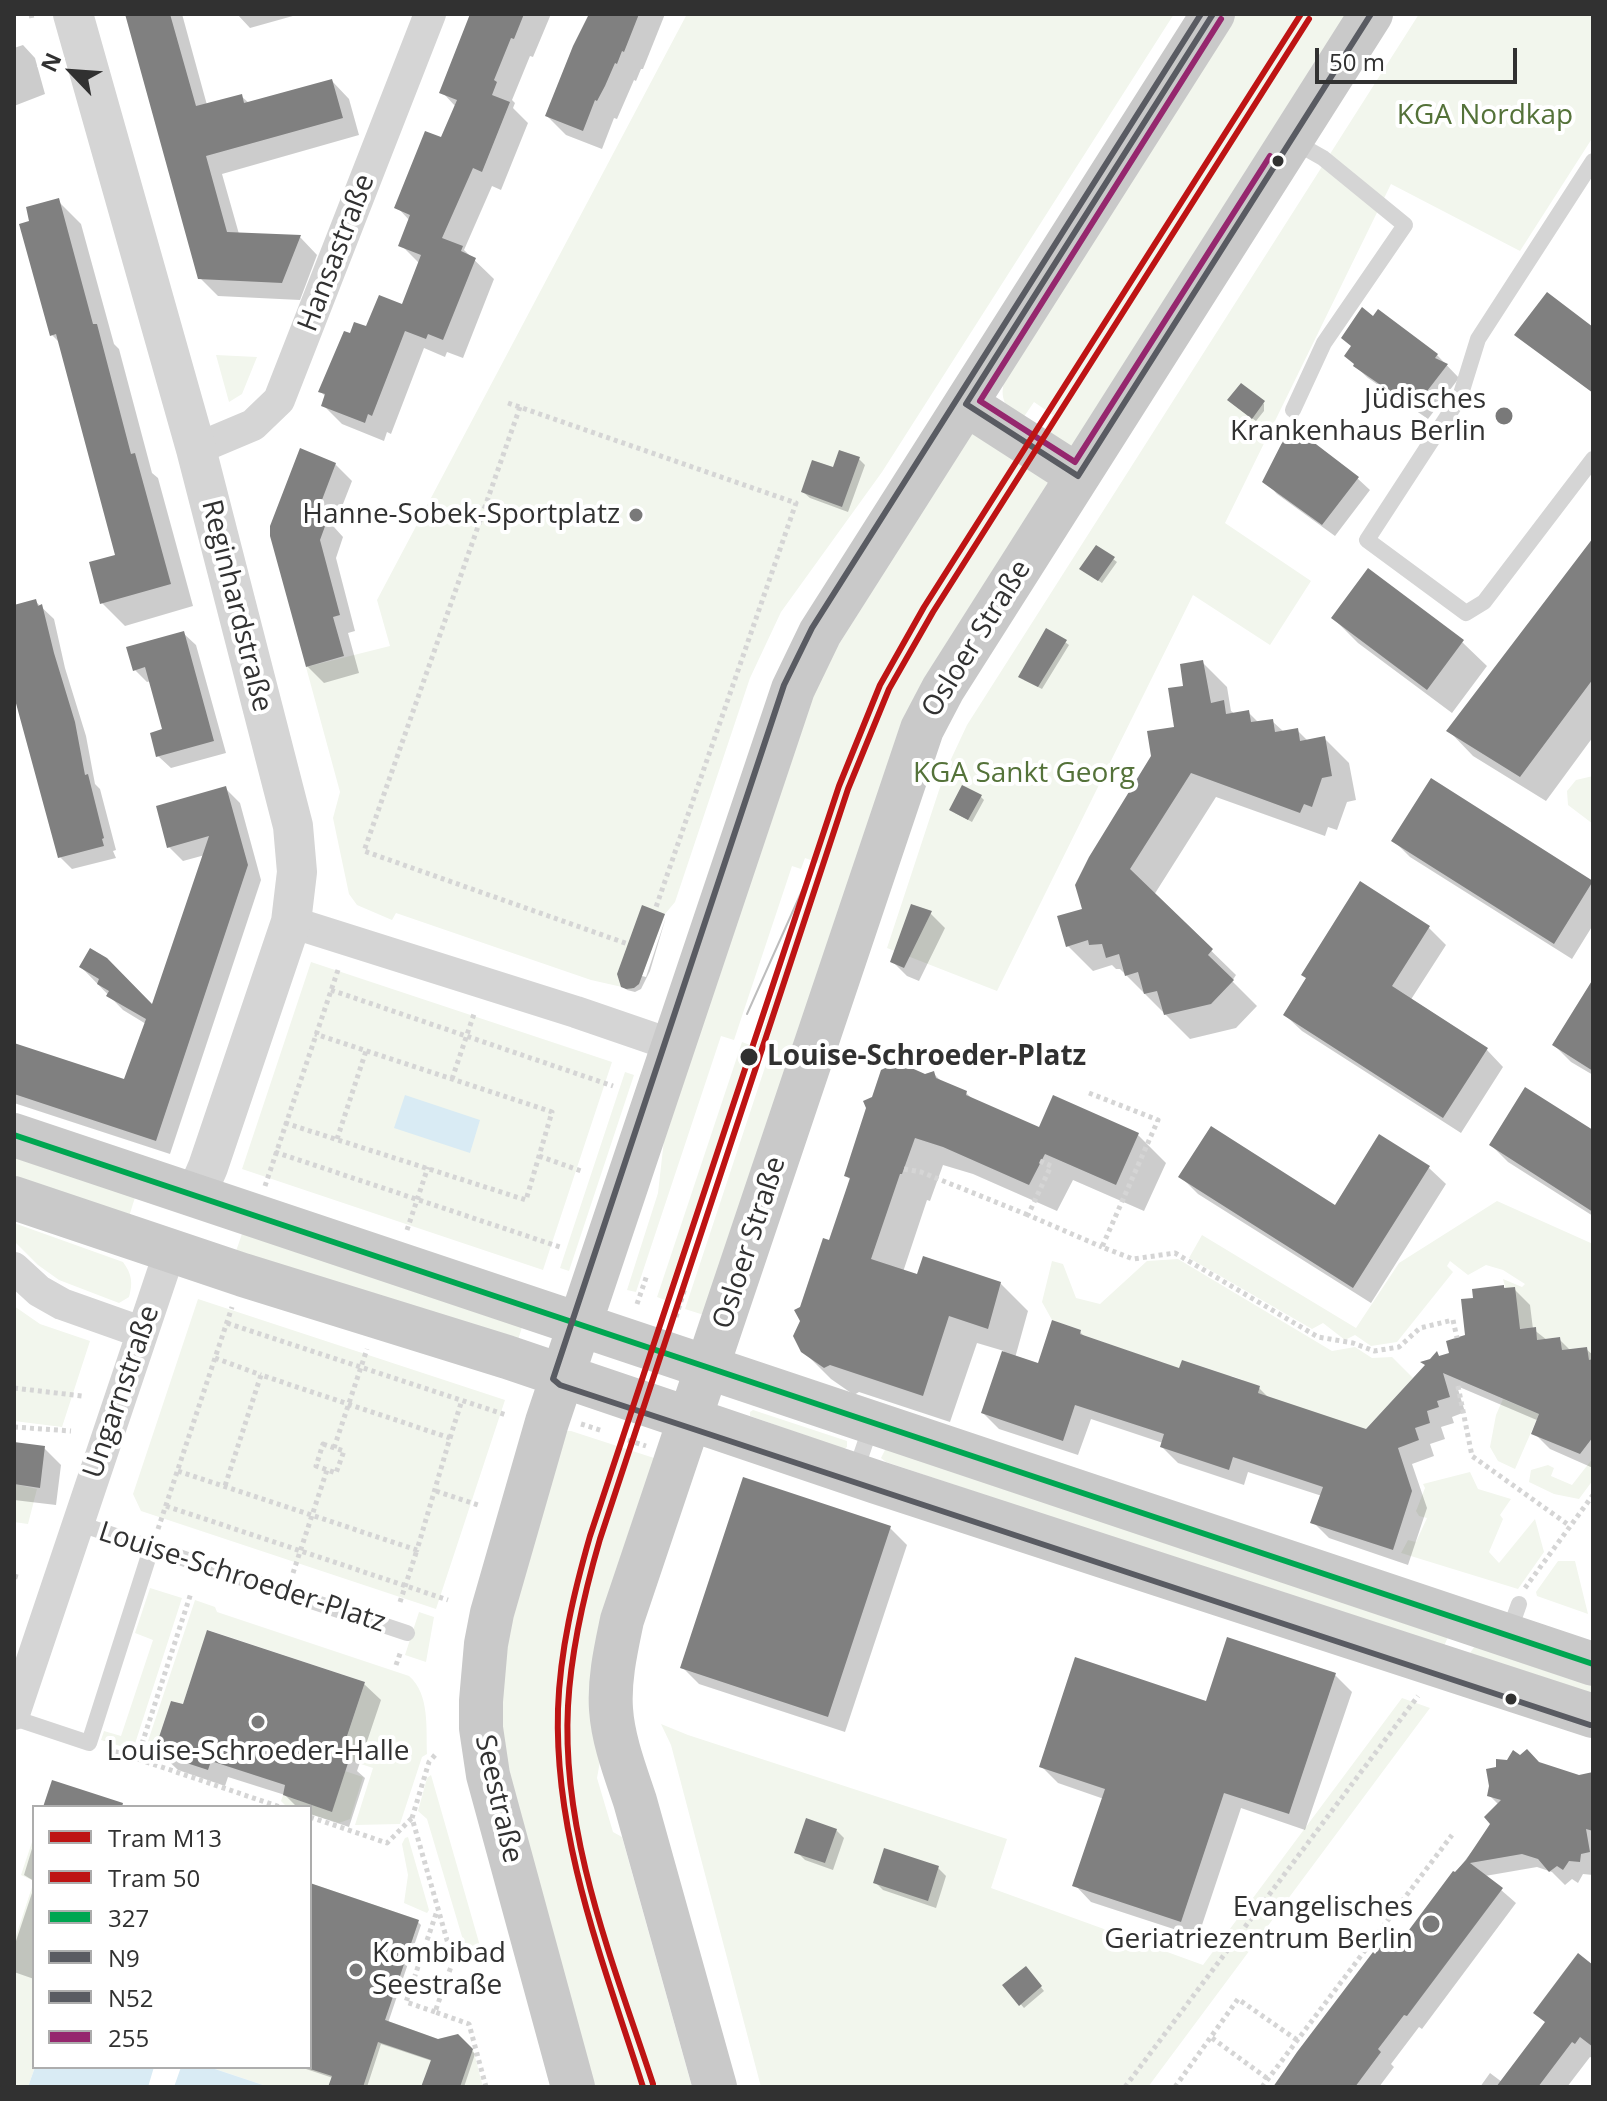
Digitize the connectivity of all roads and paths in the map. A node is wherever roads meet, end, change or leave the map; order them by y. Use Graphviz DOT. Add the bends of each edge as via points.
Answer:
graph roads {
  1 [pos="73,14"];
  2 [pos="430,14"];
  3 [pos="1213,14"];
  4 [pos="1371,14"];
  5 [pos="1291,140"];
  6 [pos="1593,161"];
  7 [pos="508,403"];
  8 [pos="966,404"];
  9 [pos="520,407"];
  10 [pos="1293,410"];
  11 [pos="196,449"];
  12 [pos="1593,459"];
  13 [pos="1078,476"];
  14 [pos="655,910"];
  15 [pos="291,922"];
  16 [pos="628,944"];
  17 [pos="339,967"];
  18 [pos="331,990"];
  19 [pos="475,1011"];
  20 [pos="315,1034"];
  21 [pos="466,1035"];
  22 [pos="675,1046"];
  23 [pos="366,1051"];
  24 [pos="452,1079"];
  25 [pos="613,1086"];
  26 [pos="1089,1093"];
  27 [pos="285,1123"];
  28 [pos="14,1135"];
  29 [pos="337,1139"];
  30 [pos="275,1152"];
  31 [pos="539,1156"];
  32 [pos="1040,1161"];
  33 [pos="428,1167"];
  34 [pos="904,1169"];
  35 [pos="584,1172"];
  36 [pos="264,1187"];
  37 [pos="195,1197"];
  38 [pos="14,1198"];
  39 [pos="417,1198"];
  40 [pos="1028,1215"];
  41 [pos="405,1235"];
  42 [pos="560,1247"];
  43 [pos="1102,1247"];
  44 [pos="170,1251"];
  45 [pos="14,1268"];
  46 [pos="647,1275"];
  47 [pos="685,1288"];
  48 [pos="637,1304"];
  49 [pos="233,1305"];
  50 [pos="676,1317"];
  51 [pos="227,1323"];
  52 [pos="581,1325"];
  53 [pos="141,1332"];
  54 [pos="1457,1338"];
  55 [pos="367,1349"];
  56 [pos="215,1358"];
  57 [pos="361,1367"];
  58 [pos="708,1367"];
  59 [pos="261,1375"];
  60 [pos="563,1376"];
  61 [pos="1458,1386"];
  62 [pos="14,1388"];
  63 [pos="82,1396"];
  64 [pos="462,1400"];
  65 [pos="348,1405"];
  66 [pos="506,1415"];
  67 [pos="689,1419"];
  68 [pos="873,1422"];
  69 [pos="14,1427"];
  70 [pos="71,1431"];
  71 [pos="450,1438"];
  72 [pos="334,1448"];
  73 [pos="327,1470"];
  74 [pos="178,1471"];
  75 [pos="855,1474"];
  76 [pos="225,1486"];
  77 [pos="436,1491"];
  78 [pos="1593,1495"];
  79 [pos="478,1505"];
  80 [pos="166,1506"];
  81 [pos="312,1516"];
  82 [pos="77,1523"];
  83 [pos="1570,1526"];
  84 [pos="151,1549"];
  85 [pos="417,1550"];
  86 [pos="300,1551"];
  87 [pos="405,1586"];
  88 [pos="191,1593"];
  89 [pos="287,1594"];
  90 [pos="448,1600"];
  91 [pos="400,1602"];
  92 [pos="1513,1619"];
  93 [pos="407,1633"];
  94 [pos="1593,1664"];
  95 [pos="1418,1696"];
  96 [pos="14,1716"];
  97 [pos="1593,1716"];
  98 [pos="89,1743"];
  99 [pos="435,1755"];
  100 [pos="137,1759"];
  101 [pos="274,1805"];
  102 [pos="312,1818"];
  103 [pos="412,1818"];
  104 [pos="1452,1835"];
  105 [pos="438,1909"];
  106 [pos="481,1952"];
  107 [pos="453,1961"];
  108 [pos="435,2012"];
  109 [pos="1212,2038"];
  110 [pos="1297,2040"];
  111 [pos="1268,2079"];
  112 [pos="486,2087"];
  113 [pos="573,2087"];
  114 [pos="715,2087"];
  115 [pos="1125,2087"];
  116 [pos="1175,2087"];
  117 [pos="1262,2087"];
  1 -- 11 [label="street, Reginhardstraße"];
  2 -- 11 [label="street, Hansastraße" via="279,400 253,425"];
  3 -- 8 [label="main road"];
  4 -- 5 [label="main road, Osloer Straße"];
  5 -- 10 [label="lane" via="1323,158 1405,225 1324,343"];
  5 -- 13 [label="main road, Osloer Straße"];
  6 -- 12 [label="lane" via="1478,339 1460,397 1367,540 1466,613 1484,602"];
  7 -- 9 [label="path"];
  8 -- 13 [label="main road"];
  8 -- 22 [label="main road" via="804,662"];
  9 -- 14 [label="path" via="796,503"];
  9 -- 16 [label="path" via="364,851"];
  11 -- 15 [label="street, Reginhardstraße" via="293,826 297,872"];
  13 -- 58 [label="main road, Osloer Straße" via="922,729"];
  15 -- 22 [label="street"];
  15 -- 37 [label="street, Reginhardstraße"];
  17 -- 18 [label="path"];
  18 -- 20 [label="path"];
  18 -- 21 [label="path"];
  19 -- 21 [label="path"];
  20 -- 23 [label="path"];
  20 -- 27 [label="path"];
  21 -- 24 [label="path"];
  21 -- 25 [label="path"];
  22 -- 52 [label="main road"];
  23 -- 24 [label="path"];
  23 -- 29 [label="path"];
  24 -- 31 [label="path" via="552,1112"];
  26 -- 43 [label="path" via="1158,1120"];
  27 -- 29 [label="path"];
  27 -- 30 [label="path"];
  28 -- 37 [label="main road"];
  29 -- 33 [label="path"];
  30 -- 36 [label="path"];
  30 -- 39 [label="path"];
  31 -- 33 [label="path" via="526,1200"];
  31 -- 35 [label="path"];
  32 -- 40 [label="path" via="1051,1166"];
  33 -- 39 [label="path"];
  34 -- 40 [label="path"];
  37 -- 44 [label="main road"];
  37 -- 52 [label="main road"];
  38 -- 44 [label="main road"];
  39 -- 41 [label="path"];
  39 -- 42 [label="path"];
  40 -- 43 [label="path"];
  43 -- 54 [label="path" via="1133,1259 1175,1253 1318,1337 1374,1351 1399,1347 1420,1328 1453,1320"];
  44 -- 53 [label="street, Ungarnstraße"];
  44 -- 60 [label="main road"];
  45 -- 53 [label="street" via="62,1304"];
  46 -- 48 [label="path"];
  47 -- 50 [label="path"];
  49 -- 51 [label="path"];
  51 -- 56 [label="path"];
  51 -- 57 [label="path"];
  52 -- 58 [label="main road"];
  52 -- 60 [label="main road, Seestraße"];
  53 -- 82 [label="street, Ungarnstraße"];
  55 -- 57 [label="path"];
  56 -- 59 [label="path"];
  56 -- 74 [label="path"];
  57 -- 64 [label="path"];
  57 -- 65 [label="path"];
  58 -- 67 [label="main road, Osloer Straße"];
  58 -- 68 [label="main road"];
  59 -- 65 [label="path"];
  59 -- 76 [label="path"];
  60 -- 67 [label="main road"];
  60 -- 113 [label="main road, Seestraße" via="492,1613 481,1728 488,1775"];
  61 -- 83 [label="path" via="1472,1456"];
  62 -- 63 [label="path"];
  64 -- 66 [label="path"];
  64 -- 71 [label="path"];
  65 -- 71 [label="path"];
  65 -- 72 [label="path"];
  67 -- 75 [label="main road"];
  67 -- 114 [label="main road" via="622,1620 611,1709"];
  68 -- 75 [label="lane"];
  68 -- 92 [label="main road"];
  69 -- 70 [label="path"];
  71 -- 77 [label="path"];
  72 -- 73 [label="path" via="344,1451 336,1473"];
  72 -- 73 [label="path" via="323,1444 316,1466"];
  73 -- 81 [label="path"];
  74 -- 76 [label="path"];
  74 -- 80 [label="path"];
  75 -- 97 [label="main road"];
  76 -- 81 [label="path"];
  77 -- 79 [label="path"];
  77 -- 85 [label="path"];
  78 -- 83 [label="path"];
  80 -- 84 [label="path"];
  80 -- 86 [label="path"];
  81 -- 85 [label="path"];
  81 -- 86 [label="path"];
  82 -- 84 [label="lane, Louise-Schroeder-Platz"];
  82 -- 96 [label="street, Ungarnstraße"];
  83 -- 92 [label="path" via="1523,1591"];
  84 -- 89 [label="lane, Louise-Schroeder-Platz"];
  84 -- 98 [label="lane"];
  85 -- 87 [label="path"];
  86 -- 87 [label="path"];
  86 -- 89 [label="path"];
  87 -- 90 [label="path"];
  87 -- 91 [label="path"];
  88 -- 100 [label="path"];
  89 -- 93 [label="lane, Louise-Schroeder-Platz"];
  92 -- 94 [label="main road"];
  95 -- 115 [label="path"];
  96 -- 98 [label="lane"];
  98 -- 100 [label="path"];
  99 -- 103 [label="path"];
  100 -- 101 [label="path"];
  102 -- 103 [label="path" via="387,1843"];
  103 -- 105 [label="path"];
  104 -- 110 [label="path"];
  105 -- 107 [label="path"];
  105 -- 108 [label="path" via="406,2002"];
  106 -- 107 [label="path"];
  107 -- 108 [label="path"];
  108 -- 112 [label="path" via="469,2024"];
  109 -- 110 [label="path" via="1238,1999"];
  109 -- 111 [label="path"];
  109 -- 116 [label="path"];
  110 -- 111 [label="path"];
  111 -- 117 [label="path"];
}
